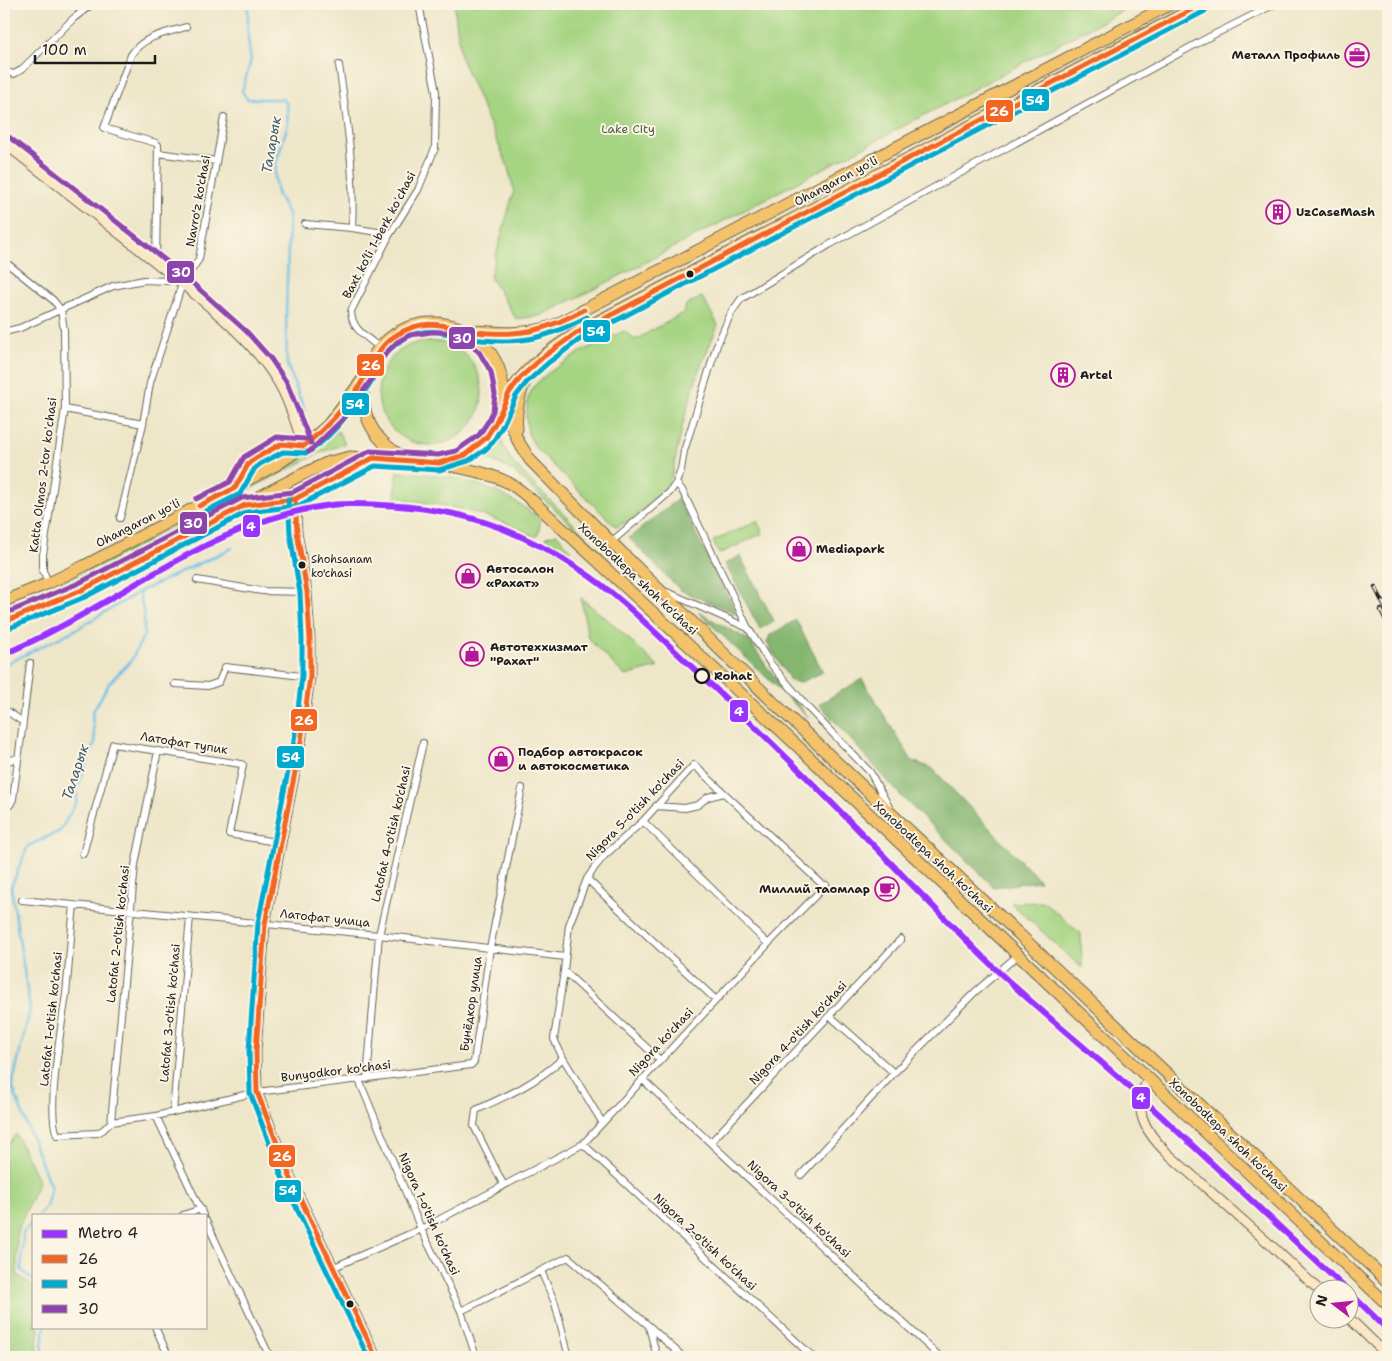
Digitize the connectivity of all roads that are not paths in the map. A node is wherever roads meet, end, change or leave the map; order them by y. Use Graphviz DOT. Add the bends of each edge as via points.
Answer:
graph roads {
  1 [pos="92,4"];
  2 [pos="419,4"];
  3 [pos="1171,4"];
  4 [pos="1202,4"];
  5 [pos="1275,4"];
  6 [pos="186,27"];
  7 [pos="339,65"];
  8 [pos="4,71"];
  9 [pos="224,117"];
  10 [pos="4,143"];
  11 [pos="158,153"];
  12 [pos="216,161"];
  13 [pos="305,224"];
  14 [pos="352,228"];
  15 [pos="390,234"];
  16 [pos="4,261"];
  17 [pos="156,262"];
  18 [pos="178,281"];
  19 [pos="61,310"];
  20 [pos="466,330"];
  21 [pos="4,332"];
  22 [pos="380,348"];
  23 [pos="538,361"];
  24 [pos="365,376"];
  25 [pos="502,407"];
  26 [pos="65,409"];
  27 [pos="143,424"];
  28 [pos="518,441"];
  29 [pos="304,446"];
  30 [pos="373,458"];
  31 [pos="416,462"];
  32 [pos="439,463"];
  33 [pos="676,483"];
  34 [pos="295,499"];
  35 [pos="245,505"];
  36 [pos="120,518"];
  37 [pos="610,542"];
  38 [pos="197,580"];
  39 [pos="49,583"];
  40 [pos="658,588"];
  41 [pos="307,592"];
  42 [pos="4,600"];
  43 [pos="4,622"];
  44 [pos="748,628"];
  45 [pos="30,663"];
  46 [pos="310,677"];
  47 [pos="175,684"];
  48 [pos="4,709"];
  49 [pos="23,722"];
  50 [pos="423,743"];
  51 [pos="158,751"];
  52 [pos="18,758"];
  53 [pos="4,762"];
  54 [pos="522,788"];
  55 [pos="724,793"];
  56 [pos="656,806"];
  57 [pos="4,807"];
  58 [pos="893,815"];
  59 [pos="643,821"];
  60 [pos="881,827"];
  61 [pos="281,843"];
  62 [pos="83,854"];
  63 [pos="586,879"];
  64 [pos="22,900"];
  65 [pos="74,906"];
  66 [pos="130,910"];
  67 [pos="190,917"];
  68 [pos="265,924"];
  69 [pos="379,935"];
  70 [pos="901,939"];
  71 [pos="768,944"];
  72 [pos="490,948"];
  73 [pos="1017,956"];
  74 [pos="565,957"];
  75 [pos="564,971"];
  76 [pos="716,1000"];
  77 [pos="830,1016"];
  78 [pos="563,1058"];
  79 [pos="660,1060"];
  80 [pos="473,1064"];
  81 [pos="894,1073"];
  82 [pos="1149,1078"];
  83 [pos="367,1079"];
  84 [pos="642,1079"];
  85 [pos="359,1080"];
  86 [pos="257,1092"];
  87 [pos="173,1112"];
  88 [pos="156,1116"];
  89 [pos="112,1122"];
  90 [pos="602,1122"];
  91 [pos="57,1135"];
  92 [pos="711,1142"];
  93 [pos="583,1144"];
  94 [pos="801,1174"];
  95 [pos="503,1184"];
  96 [pos="202,1212"];
  97 [pos="189,1214"];
  98 [pos="208,1225"];
  99 [pos="421,1229"];
  100 [pos="332,1268"];
  101 [pos="541,1271"];
  102 [pos="1310,1282"];
  103 [pos="1388,1282"];
  104 [pos="1388,1305"];
  105 [pos="461,1311"];
  106 [pos="648,1325"];
  107 [pos="155,1328"];
  108 [pos="1359,1328"];
  109 [pos="1388,1356"];
  110 [pos="169,1357"];
  111 [pos="270,1357"];
  112 [pos="376,1357"];
  113 [pos="476,1357"];
  114 [pos="569,1357"];
  115 [pos="657,1357"];
  116 [pos="683,1357"];
  117 [pos="813,1357"];
  118 [pos="940,1357"];
  1 -- 8 [label="street" via="21,70 14,74"];
  2 -- 15 [label="street, Baxt ko‘li 1-berk koʻchasi" via="436,92 435,148 418,190"];
  3 -- 20 [label="highway, Ohangaron yoʻli" via="555,325 530,332"];
  4 -- 23 [label="highway, Ohangaron yoʻli" via="589,326"];
  5 -- 33 [label="street" via="829,245 741,299 717,345"];
  6 -- 11 [label="street" via="151,38 133,52 104,128 156,143"];
  7 -- 14 [label="street" via="349,145"];
  9 -- 12 [label="street, Navro'z ko'chasi"];
  10 -- 17 [label="street"];
  11 -- 12 [label="street"];
  11 -- 17 [label="street"];
  12 -- 18 [label="street, Navro'z ko'chasi" via="199,259"];
  13 -- 14 [label="street"];
  14 -- 15 [label="street"];
  15 -- 22 [label="street, Baxt ko‘li 1-berk koʻchasi" via="351,310 354,326"];
  16 -- 19 [label="street"];
  17 -- 18 [label="street"];
  18 -- 19 [label="street" via="144,280 113,286"];
  18 -- 27 [label="street, Navro'z ko'chasi" via="150,384"];
  18 -- 29 [label="street" via="226,322 269,368 285,394"];
  19 -- 21 [label="street"];
  19 -- 26 [label="street, Katta Olmos 2-tor koʻchasi"];
  20 -- 22 [label="highway" via="440,324 416,326 393,336"];
  20 -- 25 [label="highway" via="495,361 501,377"];
  22 -- 24 [label="highway"];
  23 -- 25 [label="highway, Ohangaron yoʻli" via="513,386"];
  23 -- 28 [label="highway" via="519,396 516,417"];
  24 -- 29 [label="highway, Ohangaron yoʻli" via="336,416"];
  24 -- 31 [label="highway" via="364,406 376,434 398,454"];
  25 -- 28 [label="highway, Xonobodtepa shoh ko'chasi"];
  25 -- 32 [label="highway" via="491,432 477,447 460,458"];
  26 -- 27 [label="street"];
  26 -- 39 [label="street, Katta Olmos 2-tor koʻchasi" via="43,555 43,571"];
  27 -- 36 [label="street, Navro'z ko'chasi"];
  28 -- 37 [label="highway, Xonobodtepa shoh ko'chasi" via="535,467"];
  29 -- 39 [label="highway, Ohangaron yoʻli" via="258,476"];
  30 -- 31 [label="highway"];
  30 -- 34 [label="street"];
  30 -- 35 [label="highway" via="350,457 329,462"];
  31 -- 32 [label="highway"];
  32 -- 60 [label="highway, Xonobodtepa shoh ko'chasi" via="490,476 518,489 699,654"];
  33 -- 37 [label="street" via="670,492"];
  33 -- 44 [label="street"];
  34 -- 35 [label="street"];
  34 -- 41 [label="street" via="296,532"];
  35 -- 43 [label="highway" via="82,590"];
  37 -- 40 [label="highway, Xonobodtepa shoh ko'chasi"];
  38 -- 41 [label="street" via="262,591"];
  39 -- 42 [label="highway, Ohangaron yoʻli"];
  40 -- 44 [label="street"];
  40 -- 58 [label="highway, Xonobodtepa shoh ko'chasi"];
  41 -- 46 [label="street"];
  44 -- 58 [label="street" via="788,685 870,772"];
  45 -- 49 [label="street"];
  46 -- 47 [label="street" via="225,667 220,682 208,686"];
  46 -- 61 [label="street" via="305,721"];
  48 -- 49 [label="street"];
  49 -- 52 [label="street"];
  50 -- 69 [label="street, Latofat 4-o'tish ko'chasi"];
  51 -- 61 [label="street, Латофат тупик" via="241,764 229,834"];
  51 -- 62 [label="street, Латофат тупик" via="116,743 112,745"];
  51 -- 66 [label="street, Latofat 2-o'tish ko'chasi" via="135,865"];
  52 -- 53 [label="street"];
  52 -- 57 [label="street" via="13,800"];
  54 -- 72 [label="street"];
  55 -- 56 [label="street" via="685,808"];
  55 -- 56 [label="street, Nigora 5-o'tish ko'chasi" via="694,765"];
  55 -- 71 [label="street, Nigora ko'chasi" via="826,886"];
  56 -- 59 [label="street, Nigora 5-o'tish ko'chasi"];
  58 -- 60 [label="highway"];
  58 -- 103 [label="highway, Xonobodtepa shoh ko'chasi"];
  59 -- 63 [label="street, Nigora 5-o'tish ko'chasi" via="604,856"];
  59 -- 71 [label="street"];
  60 -- 73 [label="highway, Xonobodtepa shoh ko'chasi"];
  61 -- 68 [label="street"];
  63 -- 74 [label="street, Nigora 5-o'tish ko'chasi" via="569,925"];
  63 -- 76 [label="street"];
  64 -- 65 [label="street, Латофат улица"];
  65 -- 66 [label="street, Латофат улица"];
  65 -- 91 [label="street, Latofat 1-o'tish ko'chasi" via="54,1087"];
  66 -- 67 [label="street, Латофат улица"];
  66 -- 89 [label="street, Latofat 2-o'tish ko'chasi"];
  67 -- 68 [label="street, Латофат улица"];
  67 -- 87 [label="street, Latofat 3-o'tish ko'chasi"];
  68 -- 69 [label="street, Латофат улица"];
  68 -- 86 [label="street" via="256,1034"];
  69 -- 72 [label="street, Латофат улица"];
  69 -- 83 [label="street, Latofat 4-o'tish ko'chasi"];
  70 -- 77 [label="street, Nigora 4-o'tish ko'chasi"];
  71 -- 76 [label="street, Nigora ko'chasi"];
  72 -- 74 [label="street, Латофат улица"];
  72 -- 80 [label="street, Бунёдкор улица"];
  73 -- 81 [label="street" via="975,992"];
  73 -- 82 [label="highway, Xonobodtepa shoh ko'chasi"];
  74 -- 75 [label="street, Nigora 5-o'tish ko'chasi"];
  75 -- 78 [label="street, Nigora 5-o'tish ko'chasi" via="554,1039"];
  75 -- 79 [label="street"];
  76 -- 79 [label="street, Nigora ko'chasi"];
  77 -- 81 [label="street"];
  77 -- 92 [label="street, Nigora 4-o'tish ko'chasi"];
  78 -- 90 [label="street, Nigora 5-o'tish ko'chasi"];
  78 -- 95 [label="street" via="524,1088 476,1110 474,1126"];
  79 -- 84 [label="street, Nigora ko'chasi"];
  80 -- 83 [label="street, Bunyodkor ko'chasi"];
  81 -- 94 [label="street"];
  82 -- 102 [label="street" via="1141,1107 1144,1125 1150,1135"];
  82 -- 104 [label="highway, Xonobodtepa shoh ko'chasi"];
  83 -- 85 [label="street, Bunyodkor ko'chasi"];
  84 -- 90 [label="street, Nigora ko'chasi"];
  84 -- 92 [label="street, Nigora 3-o'tish ko'chasi"];
  85 -- 86 [label="street, Bunyodkor ko'chasi"];
  85 -- 99 [label="street, Nigora 1-o'tish ko'chasi"];
  86 -- 87 [label="street, Bunyodkor ko'chasi"];
  86 -- 100 [label="street" via="291,1179"];
  87 -- 88 [label="street, Bunyodkor ko'chasi"];
  88 -- 89 [label="street, Bunyodkor ko'chasi"];
  88 -- 96 [label="street"];
  89 -- 91 [label="street, Bunyodkor ko'chasi" via="97,1133"];
  90 -- 93 [label="street, Nigora ko'chasi"];
  92 -- 118 [label="street, Nigora 3-o'tish ko'chasi"];
  93 -- 95 [label="street, Nigora ko'chasi"];
  93 -- 117 [label="street, Nigora 2-o'tish ko'chasi"];
  95 -- 99 [label="street, Nigora ko'chasi"];
  96 -- 97 [label="street"];
  98 -- 111 [label="street"];
  99 -- 100 [label="street, Nigora ko'chasi"];
  99 -- 105 [label="street, Nigora 1-o'tish ko'chasi"];
  100 -- 112 [label="street"];
  101 -- 105 [label="street"];
  101 -- 106 [label="street" via="568,1257"];
  101 -- 114 [label="street" via="555,1303"];
  105 -- 113 [label="street, Nigora 1-o'tish ko'chasi"];
  106 -- 115 [label="street"];
  106 -- 116 [label="street"];
  107 -- 110 [label="street"];
  108 -- 109 [label="street"];
}
